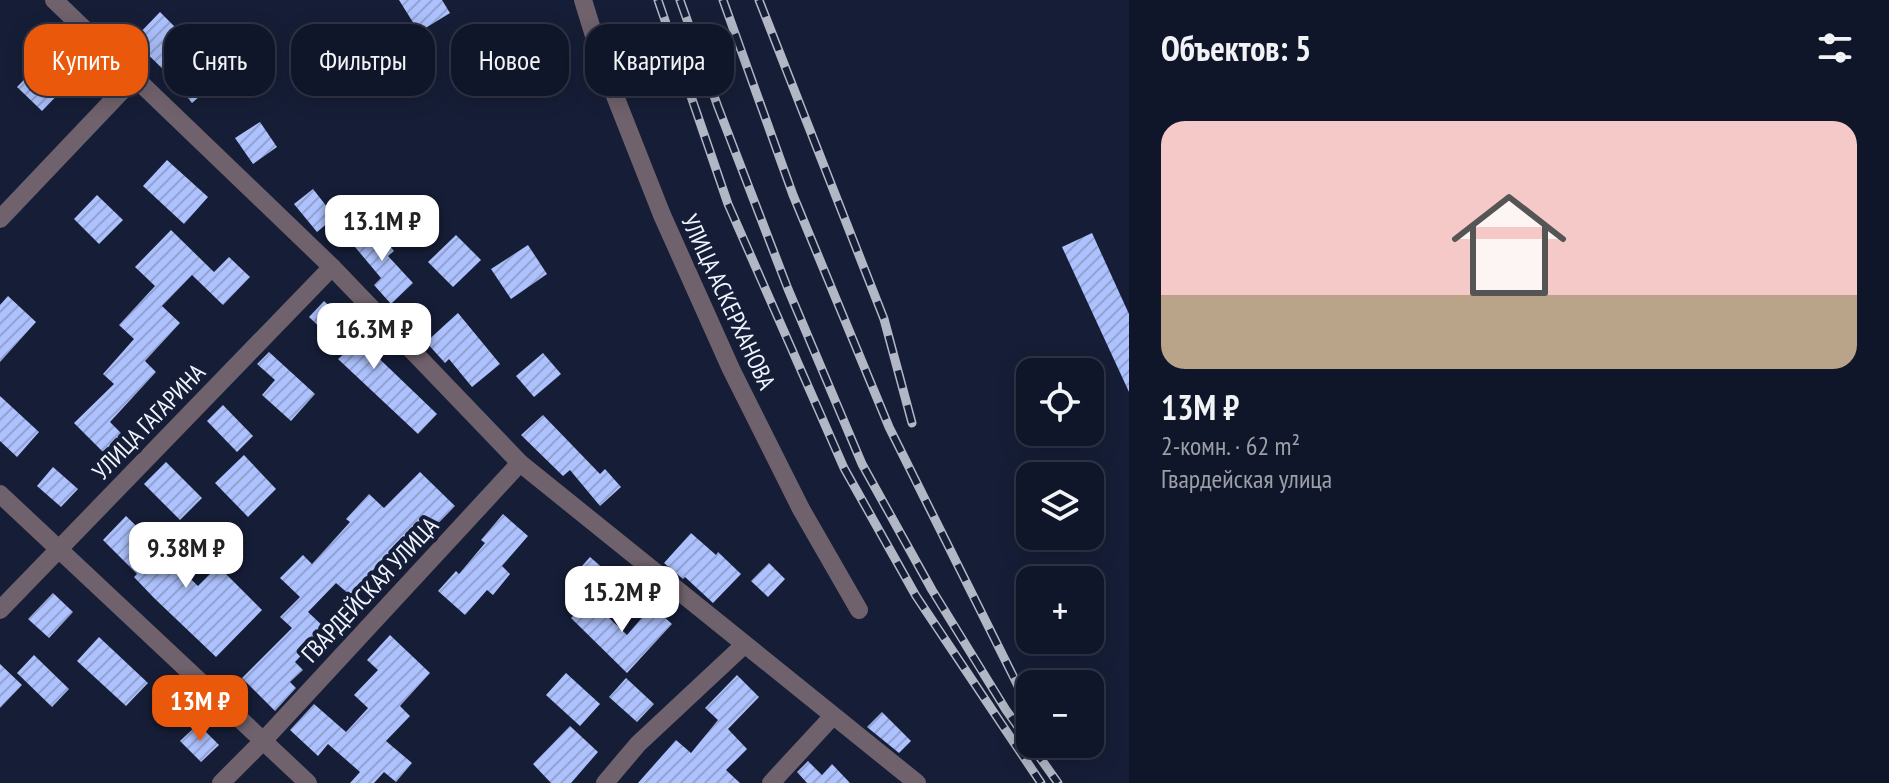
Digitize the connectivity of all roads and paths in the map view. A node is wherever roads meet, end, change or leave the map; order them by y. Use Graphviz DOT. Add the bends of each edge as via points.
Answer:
graph roads {
  1 [pos="55,0"];
  2 [pos="583,0"];
  3 [pos="80,24"];
  4 [pos="148,90"];
  5 [pos="117,96"];
  6 [pos="0,219"];
  7 [pos="332,267"];
  8 [pos="520,463"];
  9 [pos="0,494"];
  10 [pos="59,549"];
  11 [pos="0,610"];
  12 [pos="859,610"];
  13 [pos="744,645"];
  14 [pos="832,717"];
  15 [pos="263,741"];
  16 [pos="221,783"];
  17 [pos="308,783"];
  18 [pos="605,783"];
  19 [pos="771,783"];
  20 [pos="917,783"];
  1 -- 3 [label="street"];
  2 -- 12 [label="street, УЛИЦА АСКЕРХАНОВА" via="662,215 731,369"];
  4 -- 7 [label="street"];
  5 -- 6 [label="street"];
  7 -- 8 [label="street"];
  7 -- 10 [label="street, УЛИЦА ГАГАРИНА"];
  8 -- 13 [label="street"];
  8 -- 15 [label="street, ГВАРДЕЙСКАЯ УЛИЦА"];
  9 -- 10 [label="street"];
  10 -- 11 [label="street, УЛИЦА ГАГАРИНА"];
  10 -- 15 [label="street"];
  13 -- 14 [label="street"];
  13 -- 18 [label="street" via="638,744"];
  14 -- 19 [label="street"];
  14 -- 20 [label="street"];
  15 -- 16 [label="street, ГВАРДЕЙСКАЯ УЛИЦА"];
  15 -- 17 [label="street"];
}
